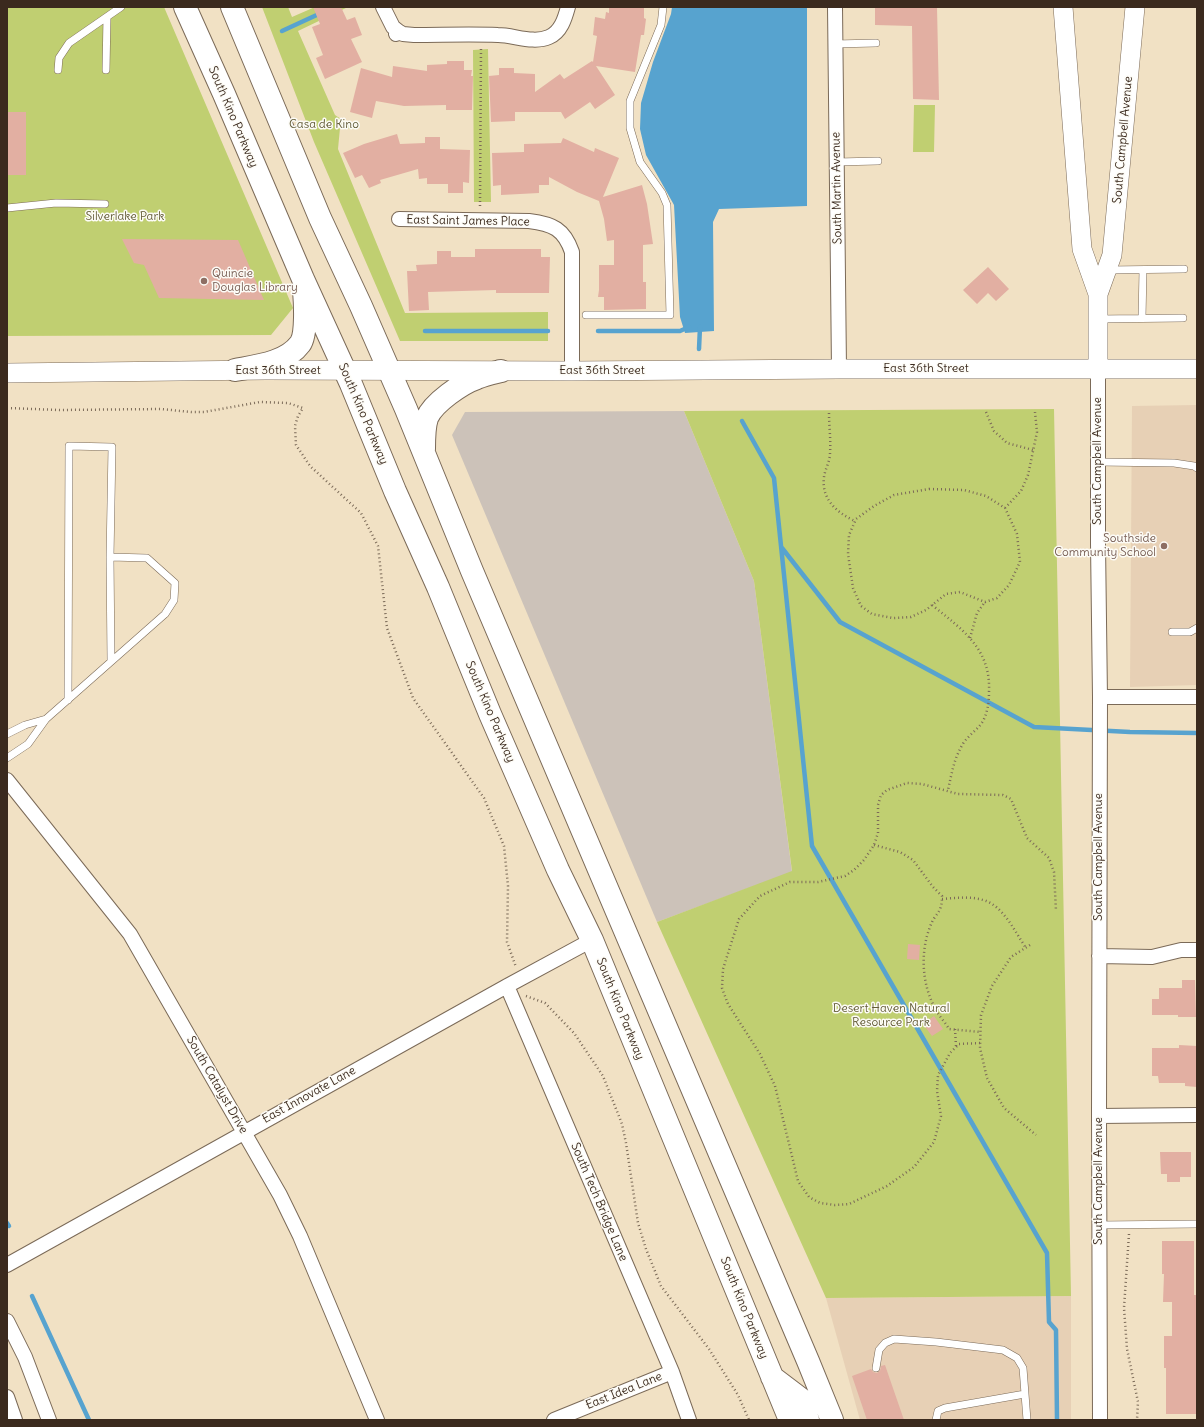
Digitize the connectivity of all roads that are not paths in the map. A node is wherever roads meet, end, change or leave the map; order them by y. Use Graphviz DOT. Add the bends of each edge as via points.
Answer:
graph roads {
  1 [pos="120,7"];
  2 [pos="185,7"];
  3 [pos="232,7"];
  4 [pos="383,7"];
  5 [pos="568,7"];
  6 [pos="663,7"];
  7 [pos="835,7"];
  8 [pos="1062,7"];
  9 [pos="1135,7"];
  10 [pos="107,17"];
  11 [pos="876,43"];
  12 [pos="835,44"];
  13 [pos="58,70"];
  14 [pos="106,70"];
  15 [pos="878,161"];
  16 [pos="837,162"];
  17 [pos="105,204"];
  18 [pos="7,208"];
  19 [pos="399,220"];
  20 [pos="1184,269"];
  21 [pos="1106,270"];
  22 [pos="1143,270"];
  23 [pos="303,279"];
  24 [pos="1098,294"];
  25 [pos="586,314"];
  26 [pos="1142,318"];
  27 [pos="1183,318"];
  28 [pos="1098,319"];
  29 [pos="839,369"];
  30 [pos="1197,369"];
  31 [pos="235,370"];
  32 [pos="345,370"];
  33 [pos="389,370"];
  34 [pos="1098,370"];
  35 [pos="501,371"];
  36 [pos="572,371"];
  37 [pos="7,373"];
  38 [pos="424,452"];
  39 [pos="1098,462"];
  40 [pos="1197,468"];
  41 [pos="110,557"];
  42 [pos="1197,628"];
  43 [pos="1172,632"];
  44 [pos="111,661"];
  45 [pos="1197,696"];
  46 [pos="1100,697"];
  47 [pos="68,700"];
  48 [pos="46,719"];
  49 [pos="7,734"];
  50 [pos="7,758"];
  51 [pos="7,780"];
  52 [pos="592,940"];
  53 [pos="1197,950"];
  54 [pos="1099,956"];
  55 [pos="513,982"];
  56 [pos="1197,1115"];
  57 [pos="1099,1116"];
  58 [pos="244,1132"];
  59 [pos="1197,1224"];
  60 [pos="1099,1225"];
  61 [pos="7,1265"];
  62 [pos="7,1321"];
  63 [pos="876,1368"];
  64 [pos="672,1372"];
  65 [pos="772,1377"];
  66 [pos="1025,1394"];
  67 [pos="7,1396"];
  68 [pos="15,1420"];
  69 [pos="49,1420"];
  70 [pos="377,1420"];
  71 [pos="554,1420"];
  72 [pos="689,1420"];
  73 [pos="790,1420"];
  74 [pos="808,1420"];
  75 [pos="832,1420"];
  76 [pos="936,1420"];
  77 [pos="1027,1420"];
  78 [pos="1100,1420"];
  1 -- 10 [label="lane"];
  2 -- 23 [label="main road, South Kino Parkway"];
  3 -- 33 [label="main road" via="320,218"];
  4 -- 5 [label="street" via="393,27 403,34 511,36 547,42 560,28"];
  6 -- 25 [label="lane" via="661,25 630,101 630,128 640,162 662,193 667,205 670,314"];
  7 -- 12 [label="street, South Martin Avenue"];
  8 -- 24 [label="main road, South Campbell Avenue" via="1082,249"];
  9 -- 21 [label="main road, South Campbell Avenue" via="1112,255"];
  10 -- 13 [label="lane" via="69,43 59,58"];
  10 -- 14 [label="lane"];
  11 -- 12 [label="lane"];
  12 -- 16 [label="street, South Martin Avenue"];
  15 -- 16 [label="lane"];
  16 -- 29 [label="street, South Martin Avenue"];
  17 -- 18 [label="lane" via="56,203"];
  19 -- 36 [label="street, East Saint James Place" via="561,224 561,232 568,240 572,252"];
  20 -- 22 [label="lane"];
  21 -- 22 [label="lane"];
  21 -- 24 [label="main road, South Campbell Avenue"];
  22 -- 26 [label="lane"];
  23 -- 31 [label="main road" via="305,312 300,344 286,356 266,364"];
  23 -- 32 [label="main road, South Kino Parkway"];
  24 -- 28 [label="main road, South Campbell Avenue"];
  26 -- 27 [label="lane"];
  26 -- 28 [label="lane"];
  28 -- 34 [label="main road, South Campbell Avenue"];
  29 -- 34 [label="main road, East 36th Street"];
  29 -- 36 [label="main road, East 36th Street"];
  30 -- 34 [label="main road, East 36th Street"];
  31 -- 32 [label="main road, East 36th Street"];
  31 -- 37 [label="main road, East 36th Street"];
  32 -- 33 [label="main road, East 36th Street"];
  32 -- 52 [label="main road, South Kino Parkway" via="490,714 558,870"];
  33 -- 35 [label="main road, East 36th Street"];
  33 -- 38 [label="main road"];
  34 -- 39 [label="street, South Campbell Avenue"];
  35 -- 36 [label="main road, East 36th Street"];
  35 -- 38 [label="main road" via="476,378 446,396 432,409 427,418"];
  38 -- 75 [label="main road"];
  39 -- 40 [label="lane" via="1174,463"];
  39 -- 46 [label="street, South Campbell Avenue"];
  41 -- 44 [label="lane"];
  41 -- 44 [label="lane" via="147,558 175,584 174,600 165,614"];
  41 -- 47 [label="lane" via="112,447 70,446"];
  42 -- 43 [label="lane" via="1190,632"];
  44 -- 47 [label="lane"];
  45 -- 46 [label="street"];
  46 -- 54 [label="street, South Campbell Avenue"];
  47 -- 48 [label="lane"];
  48 -- 49 [label="lane"];
  48 -- 50 [label="lane" via="28,744"];
  51 -- 58 [label="street, South Catalyst Drive" via="130,934"];
  52 -- 55 [label="street, East Innovate Lane"];
  52 -- 65 [label="main road, South Kino Parkway"];
  53 -- 54 [label="street" via="1181,950 1152,957"];
  54 -- 57 [label="street, South Campbell Avenue"];
  55 -- 58 [label="street, East Innovate Lane"];
  55 -- 64 [label="street, South Tech Bridge Lane"];
  56 -- 57 [label="street"];
  57 -- 60 [label="street, South Campbell Avenue"];
  58 -- 61 [label="street, East Innovate Lane"];
  58 -- 70 [label="street, South Catalyst Drive" via="300,1236"];
  59 -- 60 [label="lane"];
  60 -- 78 [label="street, South Campbell Avenue"];
  62 -- 69 [label="street" via="25,1357"];
  63 -- 66 [label="lane" via="879,1350 885,1343 894,1340 1003,1350 1017,1358 1023,1368"];
  64 -- 71 [label="street, East Idea Lane"];
  64 -- 72 [label="street, South Tech Bridge Lane"];
  65 -- 73 [label="main road, South Kino Parkway"];
  65 -- 74 [label="main road" via="801,1399"];
  66 -- 76 [label="lane" via="945,1408 938,1411"];
  66 -- 77 [label="lane"];
  67 -- 68 [label="street"];
}
